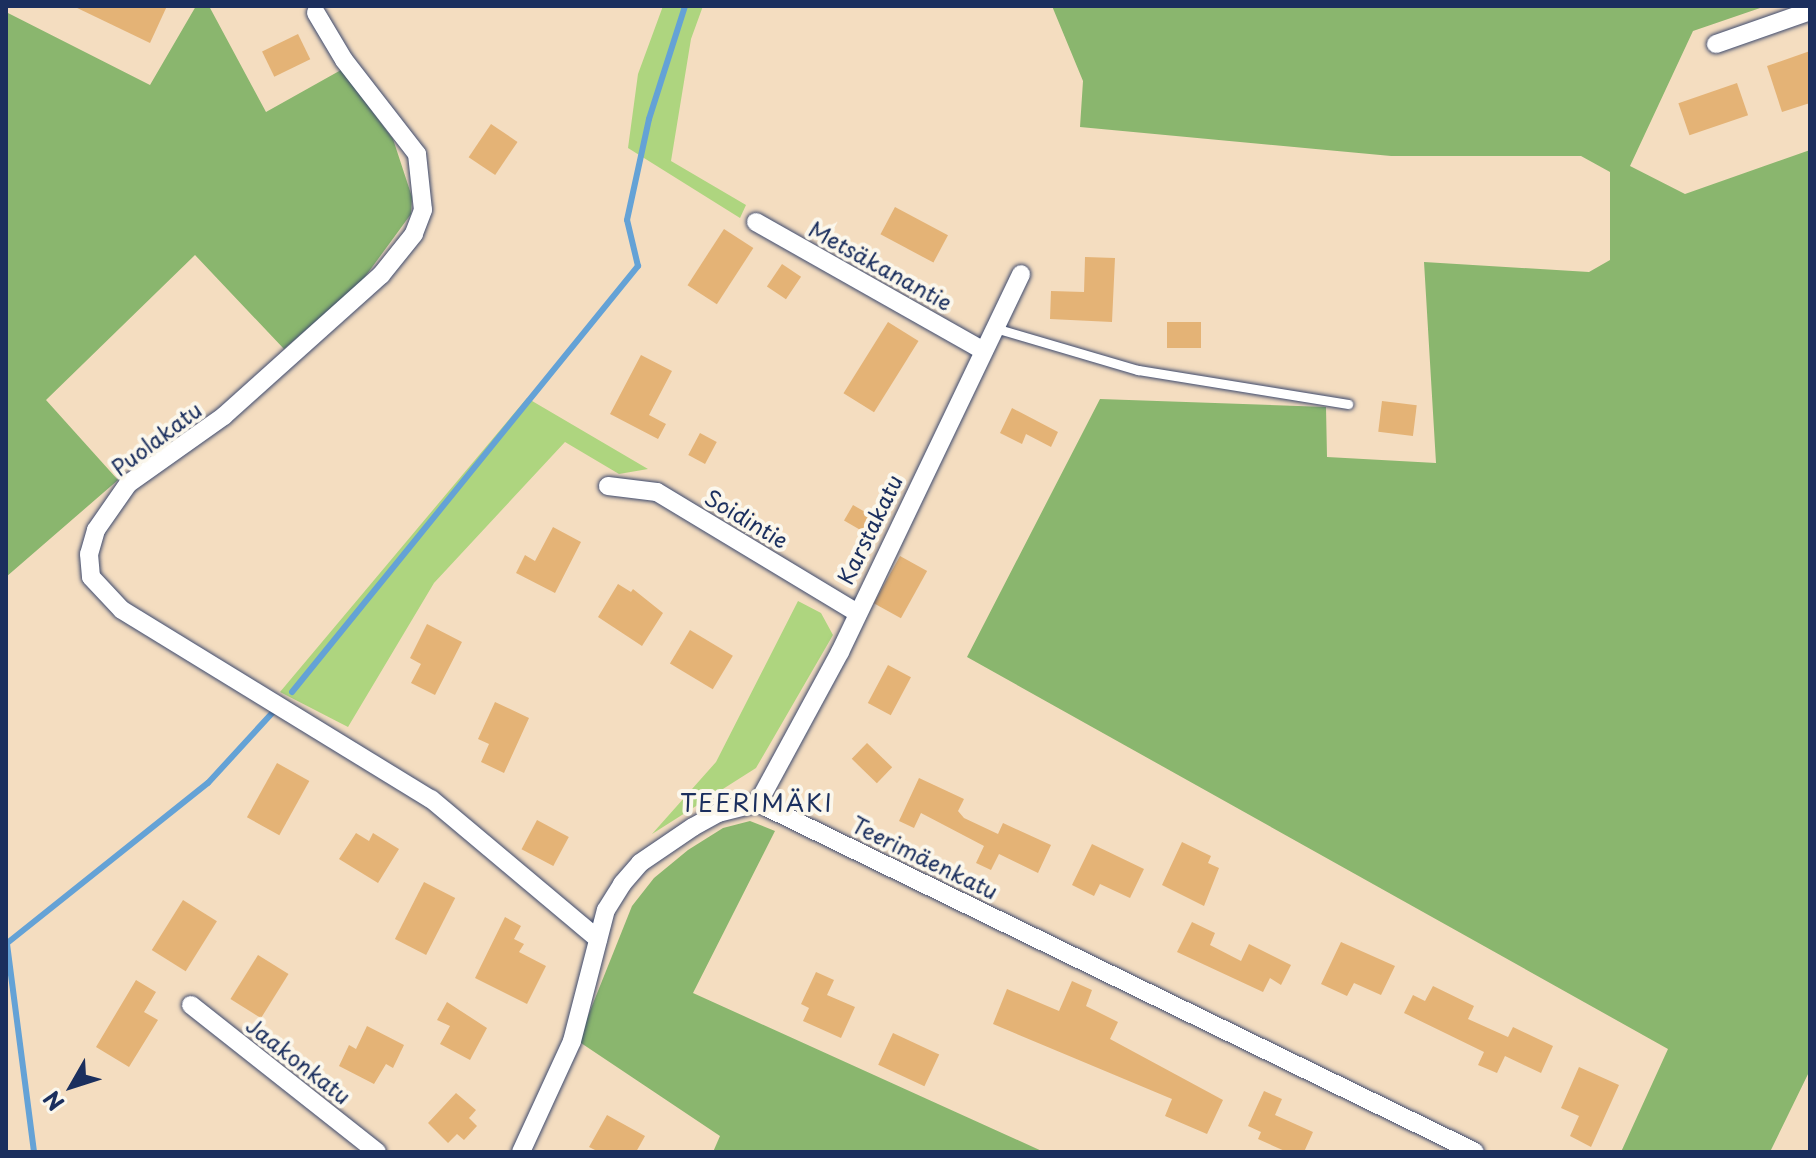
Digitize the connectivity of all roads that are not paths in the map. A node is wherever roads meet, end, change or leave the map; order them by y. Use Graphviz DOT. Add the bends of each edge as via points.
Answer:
graph roads {
  1 [pos="312,10"];
  2 [pos="1810,11"];
  3 [pos="1716,44"];
  4 [pos="756,222"];
  5 [pos="1021,274"];
  6 [pos="995,328"];
  7 [pos="982,350"];
  8 [pos="1348,404"];
  9 [pos="608,486"];
  10 [pos="856,612"];
  11 [pos="758,803"];
  12 [pos="598,939"];
  13 [pos="191,1005"];
  14 [pos="377,1152"];
  15 [pos="521,1152"];
  16 [pos="1475,1152"];
  1 -- 12 [label="street, Puolakatu" via="417,154 423,210 414,234 381,275 224,416 128,484 96,530 89,554 91,577 122,610 431,799"];
  2 -- 3 [label="street"];
  4 -- 7 [label="street, Metsäkanantie"];
  5 -- 6 [label="street, Karstakatu"];
  6 -- 7 [label="street, Karstakatu"];
  6 -- 8 [label="lane" via="1138,370"];
  7 -- 10 [label="street, Karstakatu"];
  9 -- 10 [label="street, Soidintie" via="657,492"];
  10 -- 11 [label="street, Karstakatu" via="822,688"];
  11 -- 12 [label="street" via="718,813 640,863 606,910"];
  11 -- 16 [label="street, Teerimäenkatu"];
  12 -- 15 [label="street" via="572,1041"];
  13 -- 14 [label="street, Jaakonkatu"];
}
